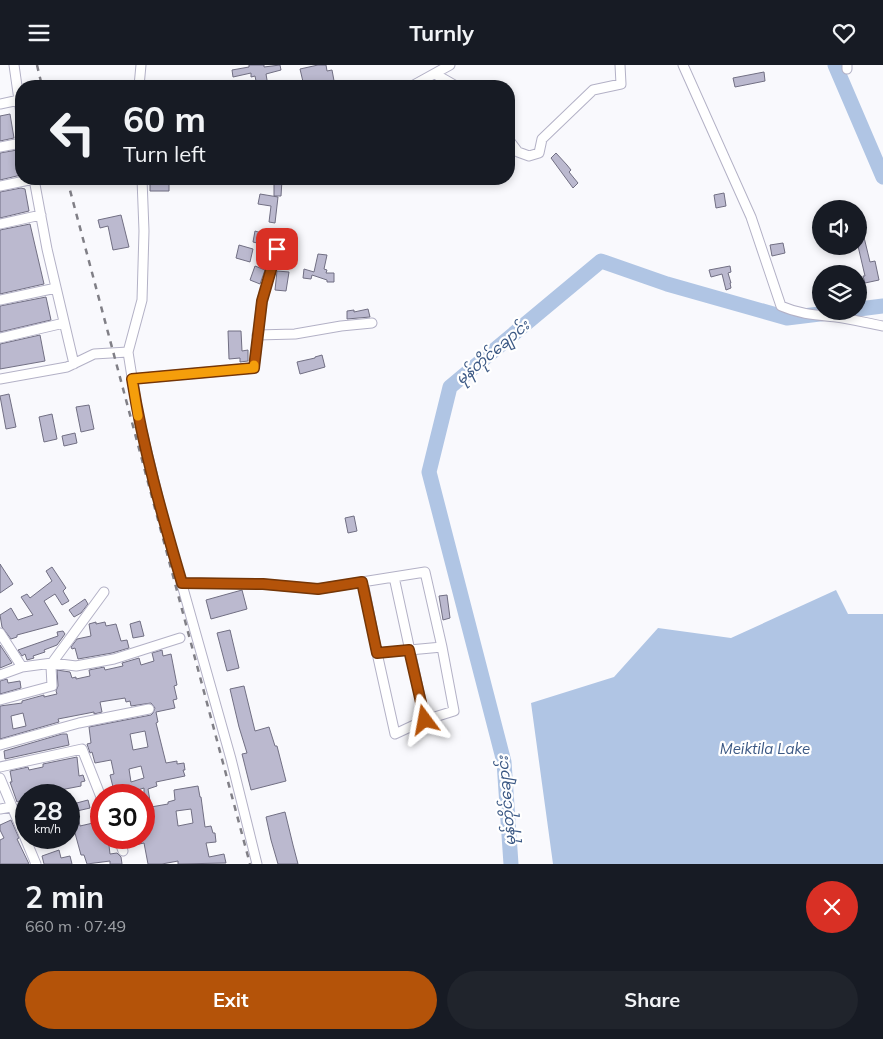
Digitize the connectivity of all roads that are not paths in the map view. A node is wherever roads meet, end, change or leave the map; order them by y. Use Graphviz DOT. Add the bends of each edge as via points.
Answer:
graph roads {
  1 [pos="14,65"];
  2 [pos="141,65"];
  3 [pos="450,65"];
  4 [pos="620,65"];
  5 [pos="683,65"];
  6 [pos="435,74"];
  7 [pos="16,80"];
  8 [pos="140,80"];
  9 [pos="424,80"];
  10 [pos="446,80"];
  11 [pos="15,101"];
  12 [pos="0,104"];
  13 [pos="15,144"];
  14 [pos="0,147"];
  15 [pos="515,148"];
  16 [pos="15,183"];
  17 [pos="35,185"];
  18 [pos="142,185"];
  19 [pos="0,186"];
  20 [pos="41,215"];
  21 [pos="0,224"];
  22 [pos="281,235"];
  23 [pos="56,288"];
  24 [pos="0,300"];
  25 [pos="64,323"];
  26 [pos="372,323"];
  27 [pos="883,326"];
  28 [pos="257,335"];
  29 [pos="0,337"];
  30 [pos="128,352"];
  31 [pos="74,364"];
  32 [pos="0,379"];
  33 [pos="132,379"];
  34 [pos="394,577"];
  35 [pos="362,582"];
  36 [pos="182,583"];
  37 [pos="104,593"];
  38 [pos="0,633"];
  39 [pos="180,638"];
  40 [pos="442,647"];
  41 [pos="409,650"];
  42 [pos="377,653"];
  43 [pos="52,663"];
  44 [pos="22,667"];
  45 [pos="0,675"];
  46 [pos="0,700"];
  47 [pos="149,709"];
  48 [pos="425,720"];
  49 [pos="0,745"];
  50 [pos="0,767"];
  51 [pos="0,778"];
  52 [pos="96,784"];
  53 [pos="11,807"];
  54 [pos="0,809"];
  55 [pos="36,864"];
  56 [pos="258,864"];
  1 -- 7 [label="street"];
  2 -- 8 [label="street"];
  3 -- 6 [label="street"];
  4 -- 15 [label="street" via="621,84 593,90 542,139 539,153 529,156"];
  5 -- 27 [label="street" via="751,217 781,306 802,314"];
  6 -- 9 [label="street"];
  6 -- 10 [label="street"];
  11 -- 12 [label="street"];
  13 -- 14 [label="street"];
  16 -- 19 [label="street"];
  17 -- 20 [label="street"];
  18 -- 30 [label="street" via="142,300"];
  20 -- 21 [label="street"];
  20 -- 23 [label="street"];
  22 -- 28 [label="street" via="262,301"];
  23 -- 24 [label="street"];
  23 -- 25 [label="street"];
  25 -- 29 [label="street"];
  25 -- 31 [label="street"];
  26 -- 28 [label="street" via="294,334"];
  28 -- 33 [label="street" via="254,368"];
  30 -- 31 [label="street" via="94,354"];
  30 -- 33 [label="street"];
  31 -- 32 [label="street"];
  33 -- 36 [label="street" via="159,501"];
  34 -- 35 [label="street"];
  34 -- 40 [label="street" via="425,572"];
  34 -- 41 [label="street"];
  35 -- 36 [label="street" via="318,589 263,584"];
  35 -- 42 [label="street"];
  36 -- 56 [label="street"];
  37 -- 43 [label="street"];
  38 -- 44 [label="street"];
  39 -- 43 [label="street" via="114,659 76,665"];
  40 -- 41 [label="street"];
  40 -- 48 [label="street" via="454,711"];
  41 -- 42 [label="street"];
  41 -- 48 [label="street"];
  42 -- 48 [label="street" via="395,734"];
  43 -- 44 [label="street"];
  43 -- 46 [label="street" via="52,686"];
  44 -- 45 [label="street"];
  47 -- 49 [label="street" via="79,723"];
  50 -- 52 [label="street" via="82,749"];
  51 -- 53 [label="street"];
  53 -- 54 [label="street"];
  53 -- 55 [label="street"];
}
